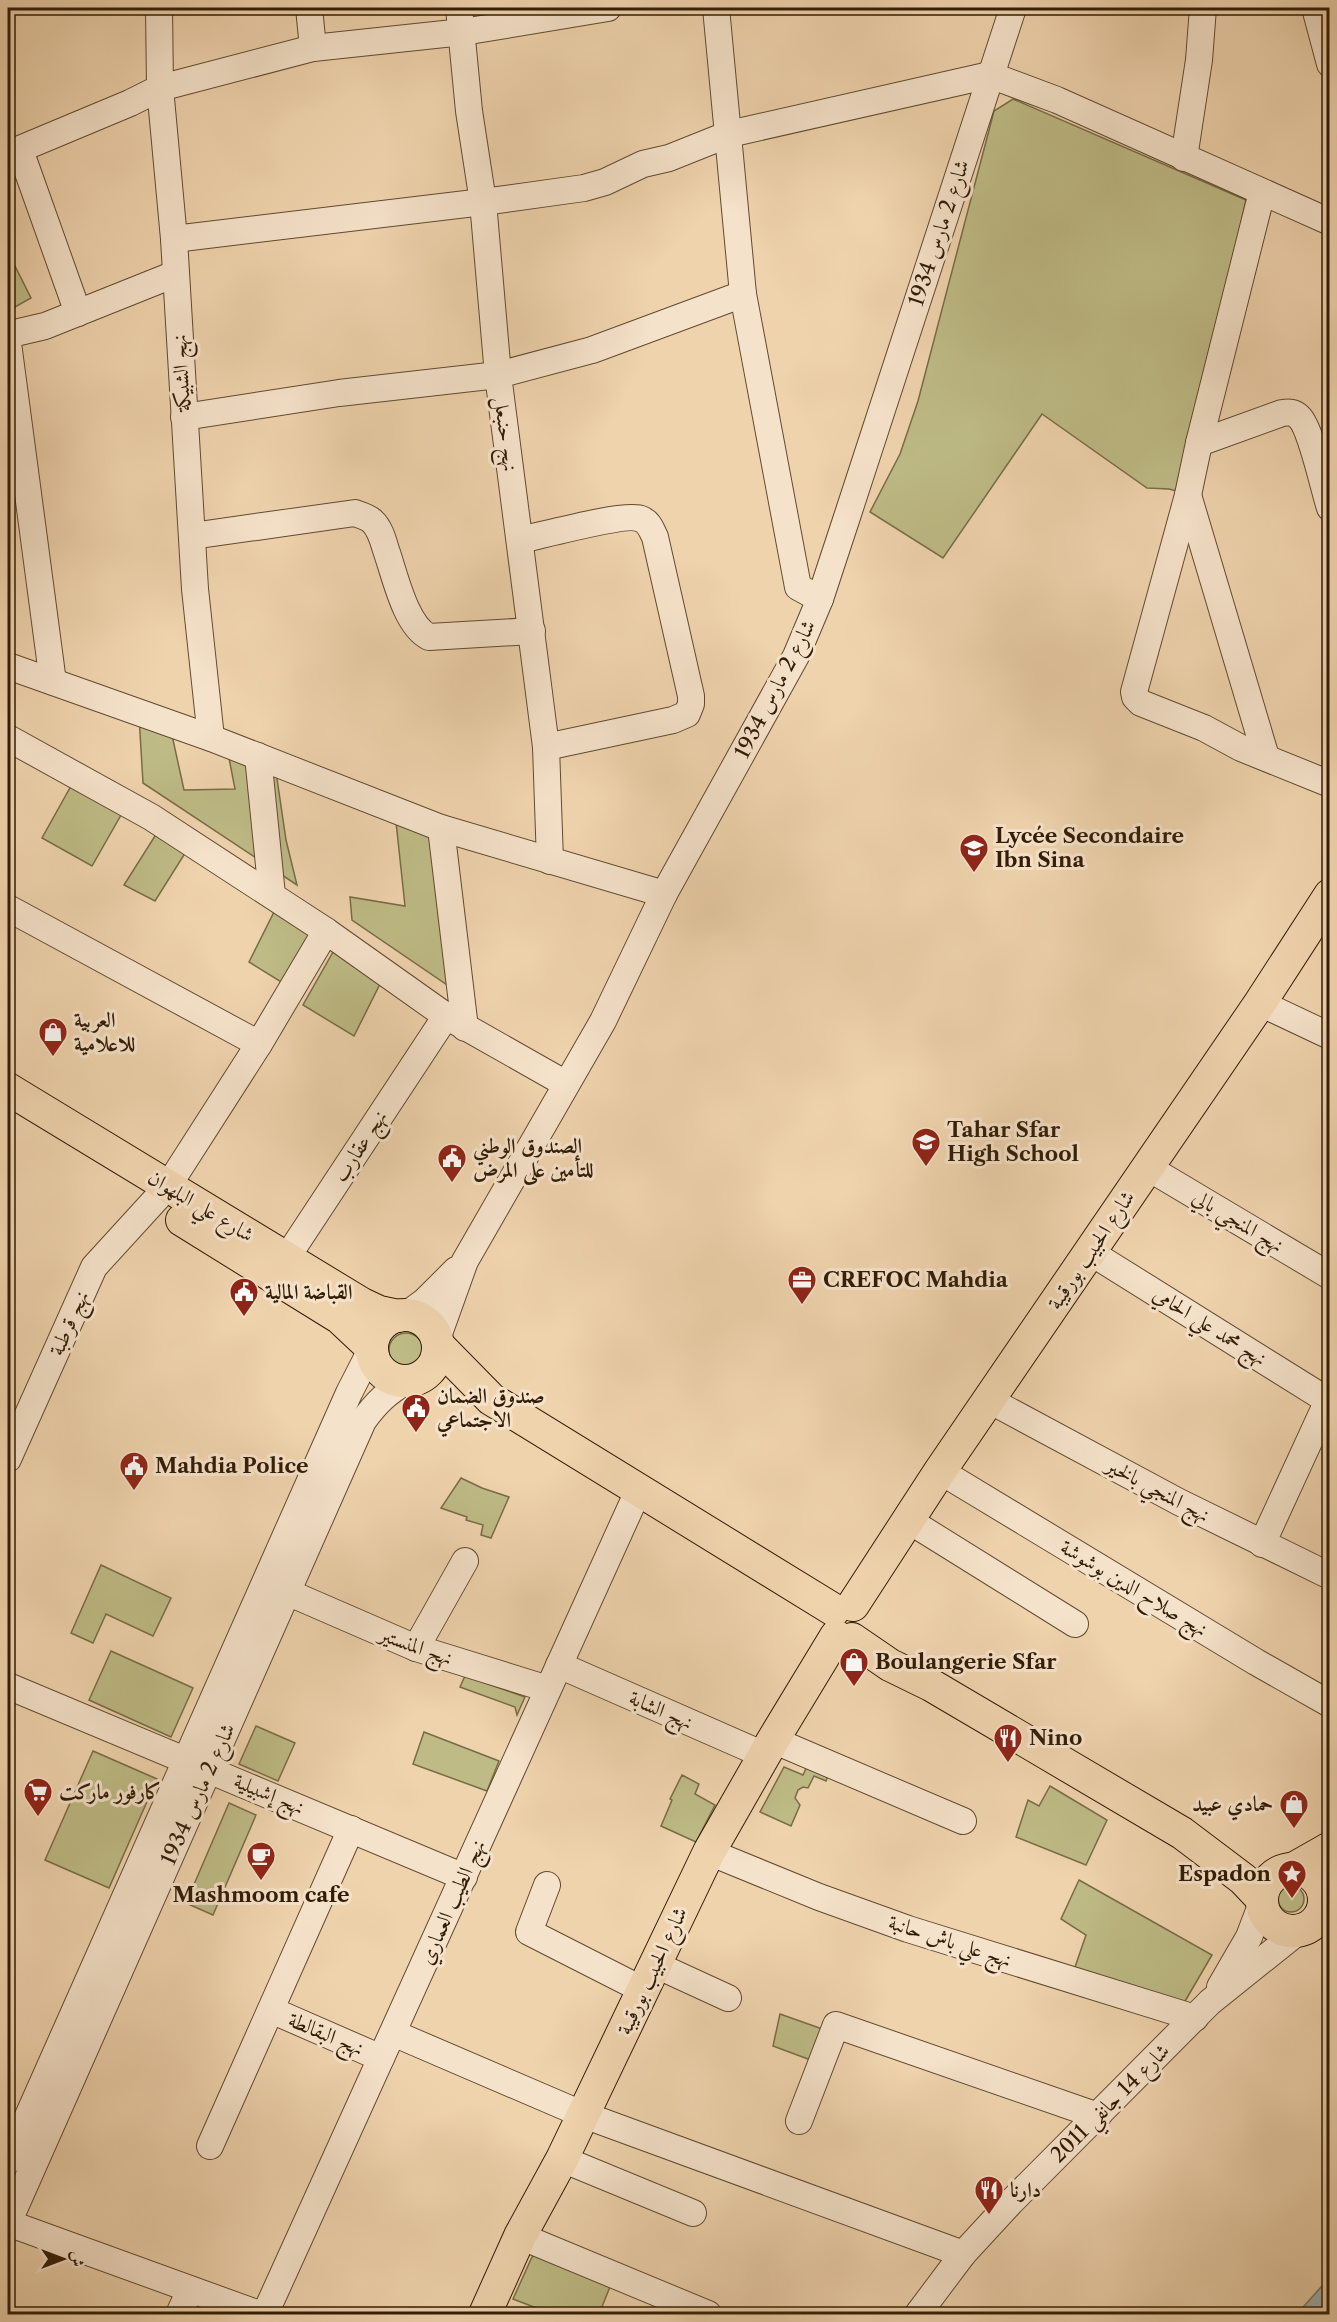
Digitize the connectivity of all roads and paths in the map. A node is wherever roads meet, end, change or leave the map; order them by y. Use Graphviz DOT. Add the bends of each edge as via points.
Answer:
graph roads {
  1 [pos="159,8"];
  2 [pos="309,8"];
  3 [pos="608,8"];
  4 [pos="716,8"];
  5 [pos="1013,8"];
  6 [pos="1203,8"];
  7 [pos="1315,8"];
  8 [pos="461,20"];
  9 [pos="313,48"];
  10 [pos="1329,64"];
  11 [pos="990,75"];
  12 [pos="160,88"];
  13 [pos="729,134"];
  14 [pos="14,152"];
  15 [pos="1184,158"];
  16 [pos="1262,192"];
  17 [pos="483,202"];
  18 [pos="1329,222"];
  19 [pos="174,239"];
  20 [pos="176,274"];
  21 [pos="743,294"];
  22 [pos="78,313"];
  23 [pos="498,375"];
  24 [pos="184,417"];
  25 [pos="1199,442"];
  26 [pos="1188,495"];
  27 [pos="1329,508"];
  28 [pos="192,536"];
  29 [pos="520,540"];
  30 [pos="820,599"];
  31 [pos="532,631"];
  32 [pos="8,666"];
  33 [pos="53,682"];
  34 [pos="8,738"];
  35 [pos="211,738"];
  36 [pos="546,747"];
  37 [pos="258,756"];
  38 [pos="1266,757"];
  39 [pos="1329,784"];
  40 [pos="441,828"];
  41 [pos="550,861"];
  42 [pos="664,894"];
  43 [pos="272,895"];
  44 [pos="1329,895"];
  45 [pos="8,908"];
  46 [pos="326,932"];
  47 [pos="1260,1003"];
  48 [pos="455,1022"];
  49 [pos="1329,1035"];
  50 [pos="259,1044"];
  51 [pos="566,1084"];
  52 [pos="8,1089"];
  53 [pos="8,1113"];
  54 [pos="1147,1167"];
  55 [pos="160,1194"];
  56 [pos="1090,1252"];
  57 [pos="465,1261"];
  58 [pos="280,1268"];
  59 [pos="1329,1276"];
  60 [pos="402,1316"];
  61 [pos="438,1342"];
  62 [pos="372,1348"];
  63 [pos="412,1380"];
  64 [pos="1329,1399"];
  65 [pos="490,1400"];
  66 [pos="988,1400"];
  67 [pos="10,1446"];
  68 [pos="940,1471"];
  69 [pos="639,1489"];
  70 [pos="908,1521"];
  71 [pos="1262,1544"];
  72 [pos="465,1561"];
  73 [pos="1329,1576"];
  74 [pos="287,1592"];
  75 [pos="848,1622"];
  76 [pos="1075,1624"];
  77 [pos="416,1648"];
  78 [pos="559,1665"];
  79 [pos="8,1686"];
  80 [pos="548,1689"];
  81 [pos="1329,1704"];
  82 [pos="768,1748"];
  83 [pos="197,1764"];
  84 [pos="963,1821"];
  85 [pos="351,1829"];
  86 [pos="1182,1833"];
  87 [pos="1329,1848"];
  88 [pos="709,1852"];
  89 [pos="1291,1869"];
  90 [pos="464,1877"];
  91 [pos="547,1885"];
  92 [pos="1327,1897"];
  93 [pos="1262,1901"];
  94 [pos="1300,1930"];
  95 [pos="649,1977"];
  96 [pos="728,1998"];
  97 [pos="271,2010"];
  98 [pos="1203,2010"];
  99 [pos="393,2033"];
  100 [pos="381,2058"];
  101 [pos="584,2115"];
  102 [pos="1098,2115"];
  103 [pos="800,2121"];
  104 [pos="210,2146"];
  105 [pos="562,2159"];
  106 [pos="8,2161"];
  107 [pos="693,2213"];
  108 [pos="8,2223"];
  109 [pos="520,2236"];
  110 [pos="963,2254"];
  111 [pos="190,2290"];
  112 [pos="179,2314"];
  113 [pos="259,2314"];
  114 [pos="265,2314"];
  115 [pos="485,2314"];
  116 [pos="708,2314"];
  117 [pos="918,2314"];
  1 -- 12 [label="street, نهج الشبيكة"];
  2 -- 9 [label="street"];
  3 -- 8 [label="street"];
  4 -- 13 [label="street"];
  5 -- 11 [label="street, شارع 2 مارس 1934"];
  6 -- 15 [label="street"];
  7 -- 10 [label="street"];
  8 -- 9 [label="street"];
  8 -- 17 [label="street, نهج حنبعل"];
  9 -- 12 [label="street"];
  11 -- 13 [label="street"];
  11 -- 15 [label="street" via="1057,100"];
  11 -- 30 [label="street, شارع 2 مارس 1934"];
  12 -- 14 [label="street"];
  12 -- 19 [label="street, نهج الشبيكة"];
  13 -- 17 [label="street" via="594,185"];
  13 -- 21 [label="street"];
  14 -- 22 [label="street"];
  15 -- 16 [label="street"];
  16 -- 18 [label="street"];
  16 -- 25 [label="street"];
  17 -- 19 [label="street"];
  17 -- 23 [label="street, نهج حنبعل"];
  19 -- 20 [label="street, نهج الشبيكة"];
  20 -- 22 [label="street"];
  20 -- 24 [label="street, نهج الشبيكة"];
  21 -- 23 [label="street" via="592,350"];
  21 -- 30 [label="street" via="798,587"];
  22 -- 33 [label="street" via="15,333 8,343"];
  23 -- 24 [label="street" via="339,393"];
  23 -- 29 [label="street, نهج حنبعل"];
  24 -- 28 [label="street, نهج الشبيكة"];
  25 -- 26 [label="street"];
  25 -- 27 [label="street" via="1282,412 1293,412 1302,419 1309,436"];
  26 -- 38 [label="street"];
  26 -- 38 [label="street" via="1134,687 1135,697"];
  28 -- 31 [label="street" via="355,513 371,520 380,530 406,608 422,634 429,637"];
  28 -- 35 [label="street, نهج الشبيكة"];
  29 -- 31 [label="street, نهج حنبعل"];
  29 -- 36 [label="street" via="620,519 639,517 649,523 691,696 687,714 673,720"];
  30 -- 42 [label="street, شارع 2 مارس 1934" via="796,656"];
  31 -- 36 [label="street, نهج حنبعل"];
  32 -- 33 [label="street"];
  33 -- 35 [label="street"];
  34 -- 43 [label="street" via="141,811"];
  35 -- 37 [label="street"];
  36 -- 41 [label="street, نهج حنبعل"];
  37 -- 40 [label="street"];
  37 -- 43 [label="street"];
  38 -- 39 [label="street"];
  40 -- 41 [label="street"];
  40 -- 48 [label="street"];
  41 -- 42 [label="street"];
  42 -- 51 [label="street, شارع 2 مارس 1934" via="603,1021"];
  43 -- 46 [label="street"];
  44 -- 47 [label="main road, شارع الحبيب بورقيبة"];
  45 -- 50 [label="street"];
  46 -- 48 [label="street"];
  46 -- 50 [label="street, نهج قرطبة"];
  47 -- 49 [label="street"];
  47 -- 54 [label="main road, شارع الحبيب بورقيبة"];
  48 -- 51 [label="street"];
  48 -- 58 [label="street, نهج عقارب"];
  50 -- 55 [label="street, نهج قرطبة"];
  51 -- 57 [label="street, شارع 2 مارس 1934"];
  52 -- 55 [label="main road, شارع علي البلهوان"];
  53 -- 55 [label="main road, شارع علي البلهوان"];
  54 -- 56 [label="main road, شارع الحبيب بورقيبة"];
  54 -- 59 [label="street, نهج المنجي بالي"];
  55 -- 58 [label="main road, شارع علي البلهوان"];
  55 -- 67 [label="street, نهج قرطبة" via="94,1267"];
  56 -- 64 [label="street, نهج محمد علي الحامي"];
  56 -- 66 [label="main road, شارع الحبيب بورقيبة"];
  57 -- 60 [label="street, شارع 2 مارس 1934" via="425,1301"];
  57 -- 61 [label="street, شارع 2 مارس 1934"];
  58 -- 60 [label="main road, شارع علي البلهوان" via="379,1312"];
  58 -- 62 [label="main road, شارع علي البلهوان"];
  60 -- 61 [label="main road" via="426,1322"];
  60 -- 62 [label="main road" via="387,1320 374,1337"];
  61 -- 63 [label="main road" via="433,1366 427,1374"];
  61 -- 65 [label="main road"];
  62 -- 63 [label="main road" via="374,1359 387,1376"];
  62 -- 83 [label="street, شارع 2 مارس 1934" via="349,1393"];
  63 -- 65 [label="main road"];
  63 -- 74 [label="street, شارع 2 مارس 1934" via="391,1389 363,1421"];
  64 -- 71 [label="street"];
  65 -- 69 [label="main road"];
  66 -- 68 [label="main road, شارع الحبيب بورقيبة"];
  66 -- 71 [label="street, نهج المنجي بالخير"];
  68 -- 70 [label="main road, شارع الحبيب بورقيبة"];
  68 -- 81 [label="street, نهج صلاح الدين بوشوشة"];
  69 -- 75 [label="main road"];
  69 -- 78 [label="street, نهج الطيب العماري"];
  70 -- 75 [label="main road, شارع الحبيب بورقيبة"];
  70 -- 76 [label="street"];
  71 -- 73 [label="street, نهج المنجي بالخير"];
  72 -- 77 [label="street"];
  74 -- 77 [label="street, نهج المنستير"];
  74 -- 83 [label="street, شارع 2 مارس 1934"];
  75 -- 82 [label="main road, شارع الحبيب بورقيبة"];
  75 -- 86 [label="main road" via="890,1665 931,1685"];
  77 -- 80 [label="street, نهج المنستير"];
  78 -- 80 [label="street, نهج الطيب العماري"];
  78 -- 82 [label="street, نهج الشابة"];
  79 -- 83 [label="street, نهج إشبيلية"];
  80 -- 90 [label="street, نهج الطيب العماري"];
  82 -- 84 [label="street, نهج الشابة"];
  82 -- 88 [label="main road, شارع الحبيب بورقيبة"];
  83 -- 85 [label="street, نهج إشبيلية"];
  83 -- 106 [label="street, شارع 2 مارس 1934"];
  83 -- 108 [label="street, شارع 2 مارس 1934"];
  85 -- 90 [label="street, نهج إشبيلية"];
  85 -- 97 [label="street"];
  86 -- 89 [label="main road"];
  86 -- 93 [label="main road" via="1243,1879"];
  87 -- 89 [label="main road"];
  88 -- 95 [label="main road, شارع الحبيب بورقيبة"];
  88 -- 98 [label="street, نهج علي باش حانبة" via="908,1929"];
  89 -- 92 [label="main road" via="1308,1873"];
  89 -- 93 [label="main road" via="1281,1871 1267,1883"];
  90 -- 99 [label="street, نهج الطيب العماري"];
  91 -- 95 [label="street" via="529,1932"];
  92 -- 94 [label="main road" via="1314,1923"];
  93 -- 94 [label="main road" via="1264,1912 1275,1925 1282,1930"];
  93 -- 98 [label="street, شارع 14 جانفي 2011" via="1249,1937"];
  94 -- 98 [label="street, شارع 14 جانفي 2011"];
  95 -- 96 [label="street"];
  95 -- 101 [label="main road, شارع الحبيب بورقيبة"];
  97 -- 100 [label="street, نهج البقالطة"];
  97 -- 104 [label="street"];
  98 -- 102 [label="street, شارع 14 جانفي 2011"];
  99 -- 100 [label="street, نهج الطيب العماري"];
  99 -- 101 [label="street"];
  100 -- 114 [label="street, نهج الطيب العماري"];
  101 -- 105 [label="main road, شارع الحبيب بورقيبة"];
  101 -- 110 [label="street"];
  102 -- 103 [label="street" via="836,2025"];
  102 -- 110 [label="street, شارع 14 جانفي 2011"];
  105 -- 107 [label="street"];
  105 -- 109 [label="main road, شارع الحبيب بورقيبة"];
  108 -- 111 [label="street"];
  109 -- 115 [label="main road, شارع الحبيب بورقيبة"];
  109 -- 116 [label="street"];
  110 -- 117 [label="street, شارع 14 جانفي 2011"];
  111 -- 112 [label="street"];
  111 -- 113 [label="street"];
}
